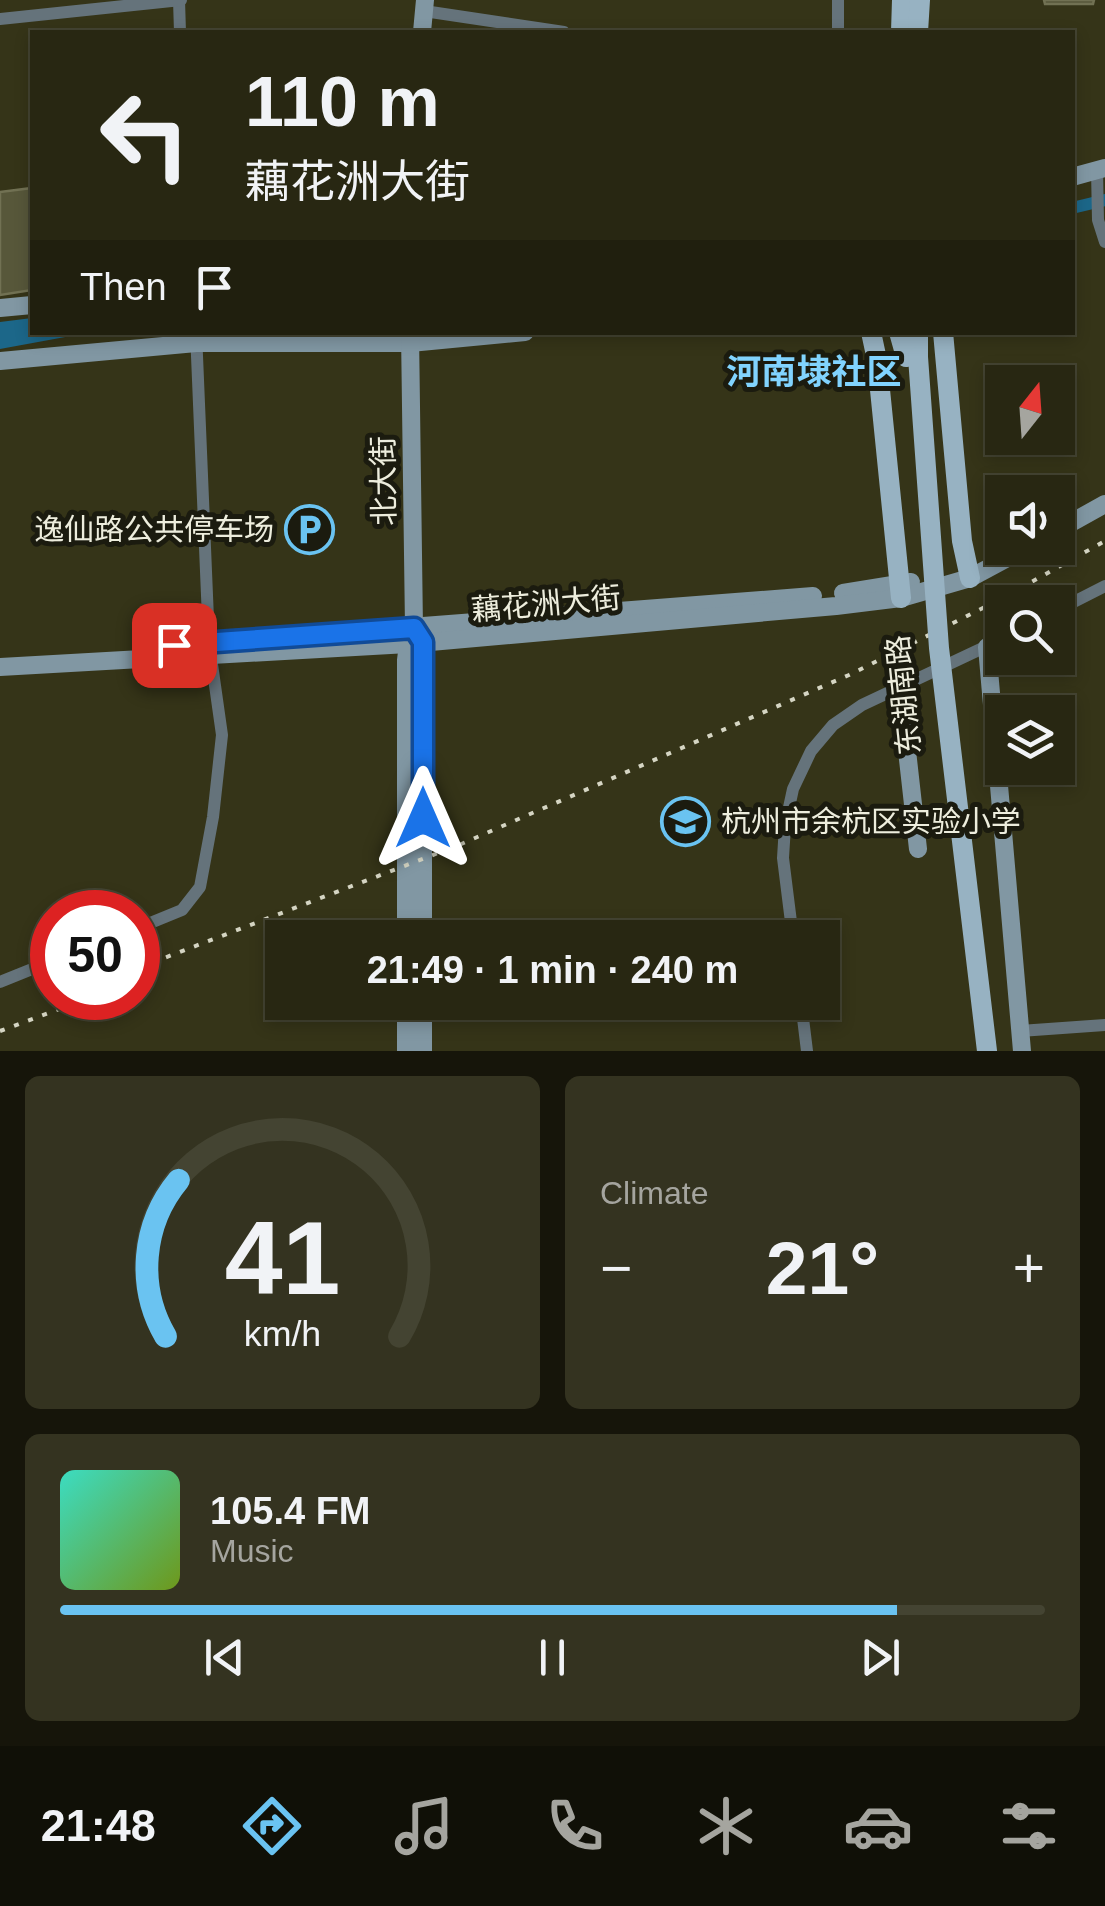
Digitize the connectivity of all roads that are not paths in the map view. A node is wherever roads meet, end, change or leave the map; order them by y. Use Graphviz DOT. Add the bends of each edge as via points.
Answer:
graph roads {
  1 [pos="180,0"];
  2 [pos="838,0"];
  3 [pos="902,0"];
  4 [pos="920,0"];
  5 [pos="424,6"];
  6 [pos="49,7"];
  7 [pos="0,19"];
  8 [pos="180,30"];
  9 [pos="553,30"];
  10 [pos="838,30"];
  11 [pos="901,30"];
  12 [pos="918,30"];
  13 [pos="1101,169"];
  14 [pos="1075,176"];
  15 [pos="1105,242"];
  16 [pos="30,305"];
  17 [pos="0,308"];
  18 [pos="468,335"];
  19 [pos="873,335"];
  20 [pos="901,335"];
  21 [pos="917,335"];
  22 [pos="942,335"];
  23 [pos="196,338"];
  24 [pos="410,338"];
  25 [pos="912,357"];
  26 [pos="0,361"];
  27 [pos="1105,493"];
  28 [pos="1105,504"];
  29 [pos="1075,510"];
  30 [pos="1075,521"];
  31 [pos="985,562"];
  32 [pos="987,565"];
  33 [pos="969,573"];
  34 [pos="1105,586"];
  35 [pos="900,592"];
  36 [pos="1075,601"];
  37 [pos="415,638"];
  38 [pos="210,648"];
  39 [pos="985,648"];
  40 [pos="0,655"];
  41 [pos="0,667"];
  42 [pos="997,675"];
  43 [pos="900,688"];
  44 [pos="918,849"];
  45 [pos="160,919"];
  46 [pos="407,920"];
  47 [pos="423,920"];
  48 [pos="791,920"];
  49 [pos="30,970"];
  50 [pos="0,982"];
  51 [pos="406,1020"];
  52 [pos="422,1020"];
  53 [pos="804,1020"];
  54 [pos="1105,1025"];
  55 [pos="1021,1040"];
  56 [pos="406,1051"];
  57 [pos="423,1051"];
  58 [pos="808,1051"];
  59 [pos="973,1051"];
  60 [pos="986,1051"];
  1 -- 6 [label="street"];
  1 -- 8 [label="street"];
  2 -- 10 [label="street"];
  3 -- 11 [label="main road"];
  4 -- 12 [label="main road"];
  5 -- 9 [label="street"];
  6 -- 7 [label="street"];
  13 -- 14 [label="main road"];
  13 -- 15 [label="street" via="1098,220"];
  16 -- 17 [label="main road"];
  18 -- 24 [label="main road"];
  19 -- 35 [label="main road"];
  20 -- 25 [label="main road, 东湖南路"];
  21 -- 25 [label="main road, 东湖南路"];
  22 -- 33 [label="main road"];
  23 -- 24 [label="main road"];
  23 -- 26 [label="main road"];
  23 -- 38 [label="street"];
  24 -- 37 [label="main road, 北大街"];
  25 -- 59 [label="main road, 东湖南路" via="925,611"];
  25 -- 60 [label="main road, 东湖南路, bridge"];
  27 -- 29 [label="main road"];
  28 -- 30 [label="main road"];
  31 -- 33 [label="main road, 藕花洲大街"];
  32 -- 33 [label="main road, 藕花洲大街"];
  33 -- 35 [label="main road, 藕花洲大街"];
  34 -- 36 [label="street"];
  35 -- 37 [label="main road, 藕花洲大街"];
  37 -- 38 [label="main road, 藕花洲大街"];
  37 -- 46 [label="main road"];
  37 -- 47 [label="main road"];
  38 -- 40 [label="main road, 藕花洲大街"];
  38 -- 41 [label="main road, 藕花洲大街"];
  38 -- 45 [label="street" via="222,735 200,887 182,910"];
  39 -- 43 [label="street"];
  42 -- 55 [label="main road"];
  43 -- 44 [label="main road"];
  43 -- 48 [label="street" via="833,725 792,789 782,858"];
  49 -- 50 [label="street"];
  51 -- 56 [label="main road"];
  52 -- 57 [label="main road"];
  53 -- 58 [label="street"];
  54 -- 55 [label="street"];
}
